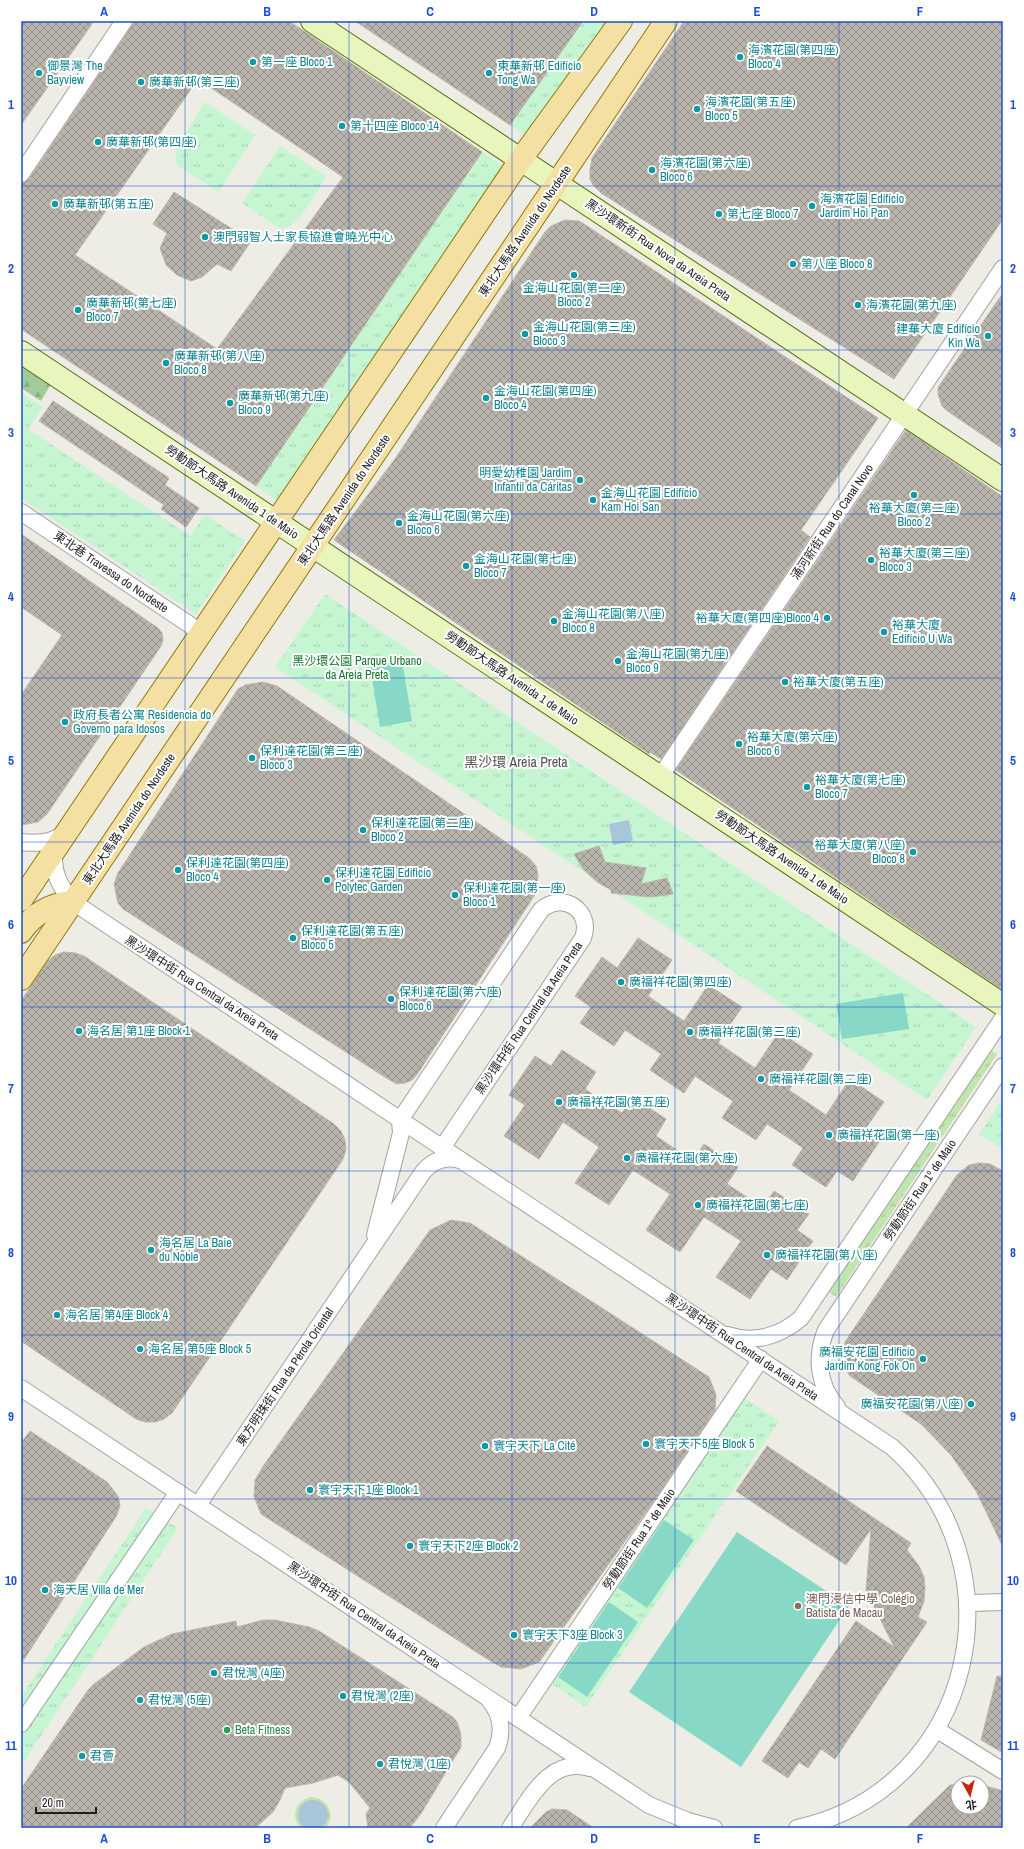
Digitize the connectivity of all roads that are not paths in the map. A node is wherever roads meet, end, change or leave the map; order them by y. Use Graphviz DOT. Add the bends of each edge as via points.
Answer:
graph roads {
  1 [pos="124,21"];
  2 [pos="312,21"];
  3 [pos="621,21"];
  4 [pos="666,21"];
  5 [pos="520,160"];
  6 [pos="21,174"];
  7 [pos="557,183"];
  8 [pos="1003,268"];
  9 [pos="21,352"];
  10 [pos="904,414"];
  11 [pos="1003,480"];
  12 [pos="21,512"];
  13 [pos="277,522"];
  14 [pos="313,546"];
  15 [pos="202,633"];
  16 [pos="660,777"];
  17 [pos="72,826"];
  18 [pos="21,842"];
  19 [pos="55,850"];
  20 [pos="21,900"];
  21 [pos="73,902"];
  22 [pos="21,932"];
  23 [pos="21,979"];
  24 [pos="1003,1005"];
  25 [pos="1003,1018"];
  26 [pos="1003,1066"];
  27 [pos="400,1120"];
  28 [pos="442,1148"];
  29 [pos="462,1161"];
  30 [pos="372,1248"];
  31 [pos="820,1291"];
  32 [pos="842,1306"];
  33 [pos="714,1328"];
  34 [pos="760,1360"];
  35 [pos="21,1388"];
  36 [pos="850,1419"];
  37 [pos="178,1492"];
  38 [pos="198,1505"];
  39 [pos="1003,1602"];
  40 [pos="972,1604"];
  41 [pos="485,1696"];
  42 [pos="518,1718"];
  43 [pos="21,1724"];
  44 [pos="939,1731"];
  45 [pos="598,1771"];
  46 [pos="1003,1771"];
  47 [pos="444,1828"];
  48 [pos="510,1828"];
  49 [pos="714,1828"];
  50 [pos="797,1828"];
  1 -- 6 [label="street"];
  2 -- 5 [label="street, 黑沙環新街 Rua Nova da Areia Preta"];
  3 -- 5 [label="main road"];
  4 -- 7 [label="main road, 東北大馬路 Avenida do Nordeste"];
  5 -- 7 [label="street, 黑沙環新街 Rua Nova da Areia Preta"];
  5 -- 13 [label="main road"];
  7 -- 10 [label="street, 黑沙環新街 Rua Nova da Areia Preta"];
  7 -- 14 [label="main road, 東北大馬路 Avenida do Nordeste"];
  8 -- 10 [label="street, 涌河新街 Rua do Canal Novo"];
  9 -- 13 [label="street, 勞動節大馬路 Avenida 1 de Maio"];
  10 -- 11 [label="street, 黑沙環新街 Rua Nova da Areia Preta"];
  10 -- 16 [label="street, 涌河新街 Rua do Canal Novo"];
  12 -- 15 [label="street, 東北巷 Travessa do Nordeste"];
  13 -- 14 [label="street, 勞動節大馬路 Avenida 1 de Maio"];
  13 -- 15 [label="main road"];
  14 -- 16 [label="street, 勞動節大馬路 Avenida 1 de Maio"];
  14 -- 21 [label="main road, 東北大馬路 Avenida do Nordeste"];
  15 -- 17 [label="main road"];
  16 -- 24 [label="street, 勞動節大馬路 Avenida 1 de Maio"];
  17 -- 18 [label="street" via="51,841"];
  17 -- 19 [label="main road"];
  19 -- 20 [label="main road"];
  19 -- 21 [label="street, 黑沙環中街 Rua Central da Areia Preta" via="54,865 58,882"];
  21 -- 22 [label="main road" via="52,906 43,911 30,920"];
  21 -- 23 [label="main road, 東北大馬路 Avenida do Nordeste"];
  21 -- 27 [label="street, 黑沙環中街 Rua Central da Areia Preta"];
  25 -- 31 [label="street"];
  26 -- 32 [label="street, 勞動節街 Rua 1º de Maio"];
  27 -- 28 [label="street, 黑沙環中街 Rua Central da Areia Preta"];
  27 -- 28 [label="street, 黑沙環中街 Rua Central da Areia Preta" via="541,910 555,902 574,906 585,923 583,938"];
  27 -- 30 [label="street, 東方明珠街 Rua da Pérola Oriental" via="401,1133"];
  28 -- 29 [label="street, 黑沙環中街 Rua Central da Areia Preta"];
  29 -- 30 [label="street, 東方明珠街 Rua da Pérola Oriental" via="444,1158 426,1168"];
  29 -- 33 [label="street, 黑沙環中街 Rua Central da Areia Preta"];
  30 -- 38 [label="street, 東方明珠街 Rua da Pérola Oriental"];
  31 -- 32 [label="street" via="820,1302 826,1308 837,1310"];
  31 -- 33 [label="street" via="801,1318 778,1333 762,1338 745,1338 729,1335"];
  32 -- 36 [label="street, 勞動節街 Rua 1º de Maio" via="824,1336 820,1366 823,1384 830,1399"];
  33 -- 34 [label="street, 黑沙環中街 Rua Central da Areia Preta"];
  34 -- 36 [label="street, 黑沙環中街 Rua Central da Areia Preta"];
  34 -- 42 [label="street, 勞動節街 Rua 1º de Maio"];
  35 -- 37 [label="street, 黑沙環中街 Rua Central da Areia Preta"];
  36 -- 40 [label="street, 黑沙環中街 Rua Central da Areia Preta" via="896,1450 921,1475 939,1499 952,1521 963,1552 969,1574"];
  37 -- 38 [label="street, 黑沙環中街 Rua Central da Areia Preta"];
  37 -- 43 [label="street"];
  38 -- 41 [label="street, 黑沙環中街 Rua Central da Areia Preta"];
  39 -- 40 [label="street"];
  40 -- 44 [label="street, 黑沙環中街 Rua Central da Areia Preta" via="972,1638 965,1673 953,1706"];
  41 -- 42 [label="street, 黑沙環中街 Rua Central da Areia Preta"];
  41 -- 47 [label="street" via="498,1712 500,1740 493,1755"];
  42 -- 45 [label="street, 黑沙環中街 Rua Central da Areia Preta"];
  44 -- 46 [label="street"];
  44 -- 50 [label="street, 黑沙環中街 Rua Central da Areia Preta" via="914,1764 874,1797 843,1814"];
  45 -- 48 [label="street" via="577,1765 556,1770 539,1785"];
  45 -- 49 [label="street, 黑沙環中街 Rua Central da Areia Preta" via="655,1808 688,1822"];
}
